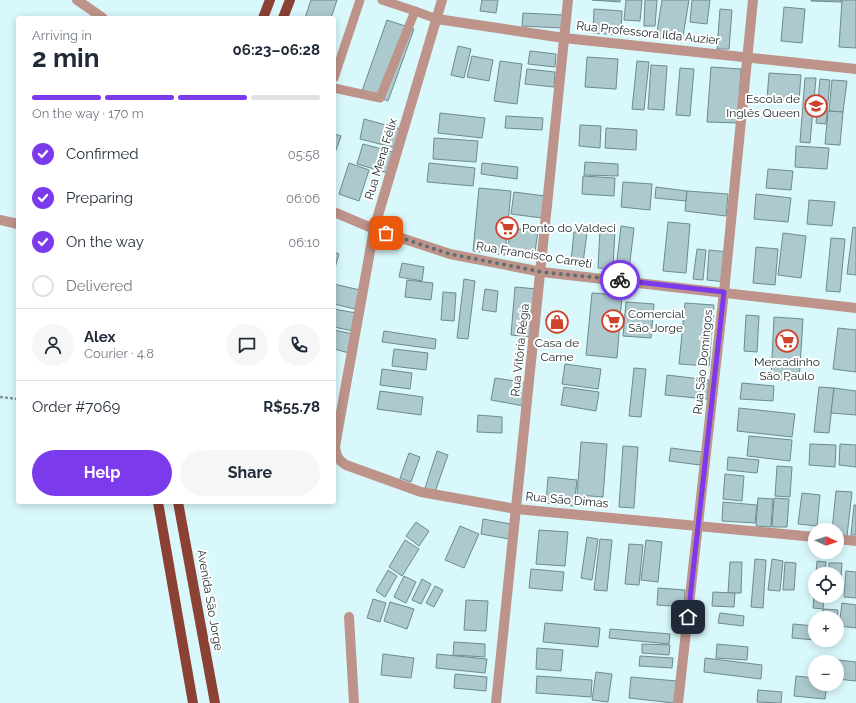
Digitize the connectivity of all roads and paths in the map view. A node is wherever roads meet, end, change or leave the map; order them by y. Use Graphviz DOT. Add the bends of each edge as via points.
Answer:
graph roads {
  1 [pos="77,0"];
  2 [pos="270,0"];
  3 [pos="290,0"];
  4 [pos="360,0"];
  5 [pos="382,0"];
  6 [pos="442,0"];
  7 [pos="568,0"];
  8 [pos="753,0"];
  9 [pos="415,11"];
  10 [pos="100,16"];
  11 [pos="264,16"];
  12 [pos="284,16"];
  13 [pos="437,18"];
  14 [pos="564,38"];
  15 [pos="747,56"];
  16 [pos="856,68"];
  17 [pos="336,72"];
  18 [pos="336,88"];
  19 [pos="336,213"];
  20 [pos="0,220"];
  21 [pos="16,224"];
  22 [pos="374,229"];
  23 [pos="542,272"];
  24 [pos="724,292"];
  25 [pos="856,308"];
  26 [pos="0,398"];
  27 [pos="16,399"];
  28 [pos="336,440"];
  29 [pos="336,455"];
  30 [pos="158,504"];
  31 [pos="178,504"];
  32 [pos="516,509"];
  33 [pos="698,525"];
  34 [pos="808,536"];
  35 [pos="844,540"];
  36 [pos="856,541"];
  37 [pos="349,617"];
  38 [pos="193,703"];
  39 [pos="215,703"];
  40 [pos="354,703"];
  41 [pos="496,703"];
  42 [pos="678,703"];
  1 -- 10 [label="street"];
  2 -- 11 [label="main road"];
  3 -- 12 [label="main road"];
  4 -- 17 [label="lane"];
  5 -- 9 [label="lane"];
  6 -- 13 [label="street, Rua Mena Félix"];
  7 -- 14 [label="street, Rua Vitória Régia"];
  8 -- 15 [label="street, Rua São Domingos"];
  9 -- 13 [label="lane"];
  9 -- 18 [label="lane" via="380,98"];
  13 -- 14 [label="street, Rua Professora Ilda Auzier"];
  13 -- 22 [label="street, Rua Mena Félix"];
  14 -- 15 [label="street, Rua Professora Ilda Auzier"];
  14 -- 23 [label="street, Rua Vitória Régia"];
  15 -- 16 [label="street, Rua Professora Ilda Auzier"];
  15 -- 24 [label="street, Rua São Domingos"];
  19 -- 22 [label="street, Rua Francisco Carreti"];
  20 -- 21 [label="street"];
  22 -- 23 [label="street, Rua Francisco Carreti" via="450,254"];
  22 -- 28 [label="street, Rua Mena Félix"];
  23 -- 24 [label="street, Rua Francisco Carreti"];
  23 -- 32 [label="street, Rua Vitória Régia"];
  24 -- 25 [label="street, Rua Francisco Carreti"];
  24 -- 33 [label="street, Rua São Domingos"];
  26 -- 27 [label="path"];
  29 -- 32 [label="street, Rua São Dimas" via="346,465 421,492"];
  30 -- 38 [label="main road"];
  31 -- 39 [label="main road, Avenida São Jorge"];
  32 -- 33 [label="street, Rua São Dimas"];
  32 -- 41 [label="street, Rua Vitória Régia"];
  33 -- 34 [label="street, Rua São Dimas"];
  33 -- 42 [label="street, Rua São Domingos"];
  35 -- 36 [label="street"];
  37 -- 40 [label="street"];
}
